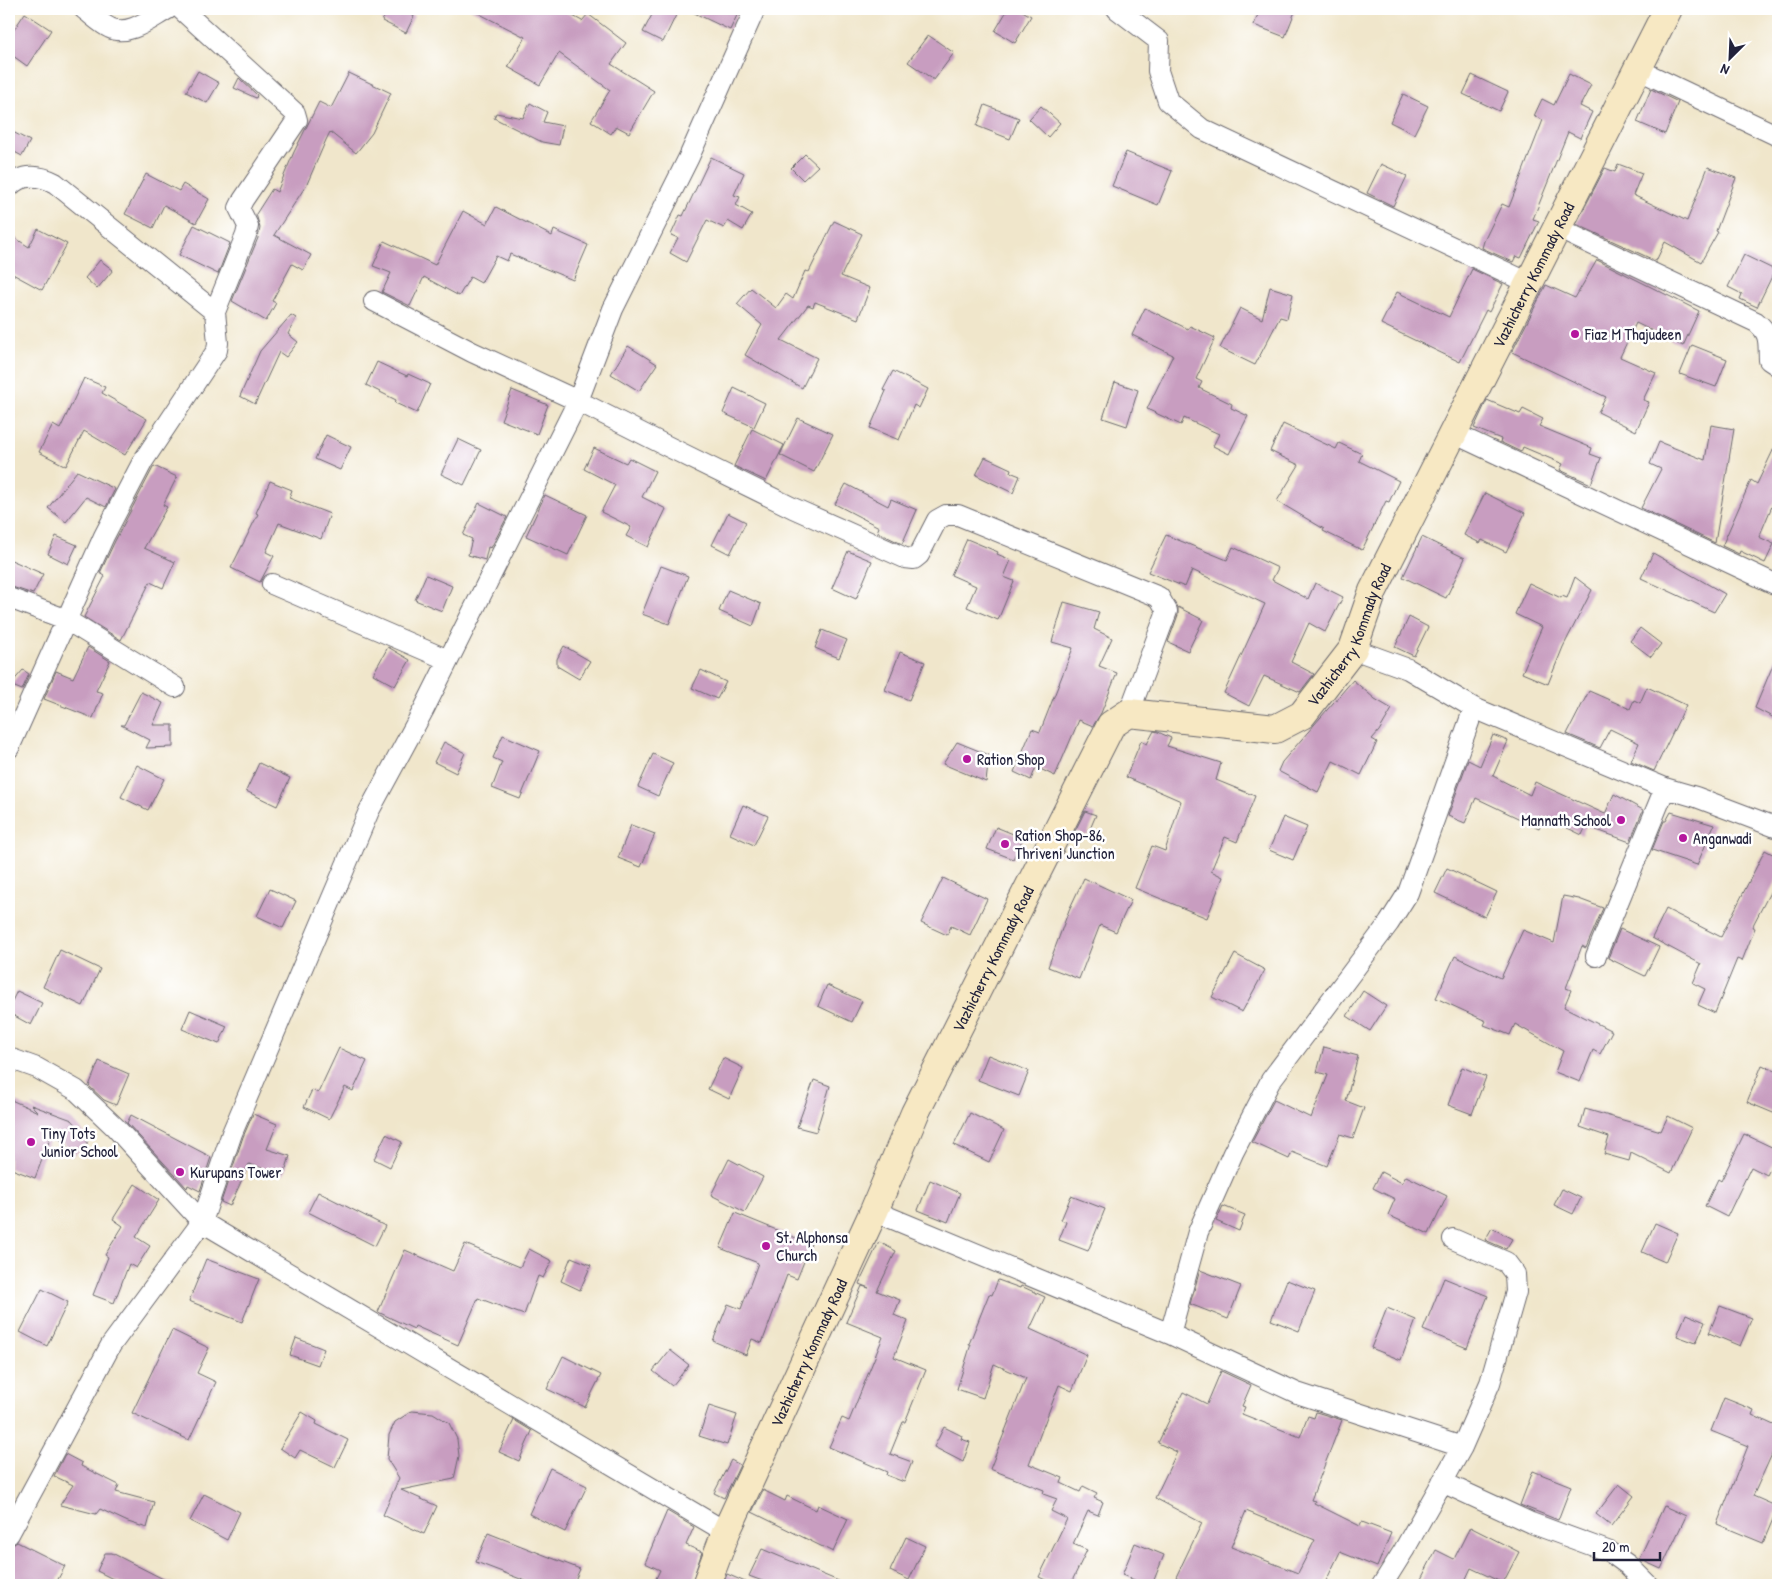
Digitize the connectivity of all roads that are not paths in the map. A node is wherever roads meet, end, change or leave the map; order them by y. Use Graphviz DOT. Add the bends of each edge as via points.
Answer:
graph roads {
  1 [pos="84,9"];
  2 [pos="168,9"];
  3 [pos="181,9"];
  4 [pos="755,9"];
  5 [pos="1117,9"];
  6 [pos="1668,9"];
  7 [pos="1637,69"];
  8 [pos="1778,136"];
  9 [pos="9,187"];
  10 [pos="1557,228"];
  11 [pos="1529,284"];
  12 [pos="374,301"];
  13 [pos="214,312"];
  14 [pos="1778,366"];
  15 [pos="578,400"];
  16 [pos="1453,433"];
  17 [pos="272,584"];
  18 [pos="1777,585"];
  19 [pos="9,598"];
  20 [pos="65,620"];
  21 [pos="1353,649"];
  22 [pos="448,660"];
  23 [pos="176,686"];
  24 [pos="1474,708"];
  25 [pos="1129,713"];
  26 [pos="9,748"];
  27 [pos="1665,788"];
  28 [pos="1778,828"];
  29 [pos="1596,956"];
  30 [pos="9,1058"];
  31 [pos="874,1211"];
  32 [pos="202,1222"];
  33 [pos="1453,1240"];
  34 [pos="1170,1334"];
  35 [pos="1462,1447"];
  36 [pos="1442,1482"];
  37 [pos="11,1527"];
  38 [pos="726,1532"];
  39 [pos="706,1585"];
  40 [pos="1382,1585"];
  41 [pos="1648,1585"];
  1 -- 2 [label="street" via="110,28 122,31 133,29"];
  3 -- 13 [label="street" via="295,112 297,120 242,200 239,208 248,226 246,235"];
  4 -- 15 [label="street" via="689,157 613,309"];
  5 -- 11 [label="street" via="1159,41 1158,70 1168,101 1202,129"];
  6 -- 7 [label="main road, Vazhicherry Kommady Road"];
  7 -- 8 [label="street"];
  7 -- 10 [label="main road, Vazhicherry Kommady Road"];
  9 -- 13 [label="street" via="28,176 42,177 55,183"];
  10 -- 11 [label="main road, Vazhicherry Kommady Road"];
  10 -- 14 [label="street" via="1756,322 1768,336 1769,360"];
  11 -- 16 [label="main road, Vazhicherry Kommady Road"];
  12 -- 15 [label="street" via="472,352"];
  13 -- 20 [label="street" via="217,350 143,460"];
  15 -- 22 [label="street"];
  15 -- 25 [label="street" via="776,500 905,558 914,559 919,555 937,520 946,515 958,516 1159,597 1167,611"];
  16 -- 18 [label="street"];
  16 -- 21 [label="main road, Vazhicherry Kommady Road" via="1373,592"];
  17 -- 22 [label="street"];
  19 -- 20 [label="street"];
  20 -- 23 [label="street"];
  20 -- 26 [label="street"];
  21 -- 24 [label="street" via="1408,669"];
  21 -- 25 [label="main road, Vazhicherry Kommady Road" via="1302,715 1274,729"];
  22 -- 32 [label="street" via="369,811 232,1132"];
  24 -- 27 [label="street"];
  24 -- 34 [label="street" via="1408,893 1271,1080 1233,1152 1198,1232"];
  25 -- 31 [label="main road, Vazhicherry Kommady Road" via="1111,725 1092,760 915,1113"];
  27 -- 28 [label="street"];
  27 -- 29 [label="street"];
  30 -- 32 [label="street" via="37,1068 76,1090 115,1127"];
  31 -- 34 [label="street"];
  31 -- 38 [label="main road, Vazhicherry Kommady Road"];
  32 -- 37 [label="street" via="111,1345"];
  32 -- 38 [label="street"];
  33 -- 35 [label="street" via="1506,1262 1516,1274 1516,1292 1490,1383"];
  34 -- 35 [label="street" via="1297,1392"];
  35 -- 36 [label="street"];
  36 -- 40 [label="street"];
  36 -- 41 [label="street" via="1531,1523 1610,1552 1628,1564"];
  38 -- 39 [label="main road, Vazhicherry Kommady Road"];
}
